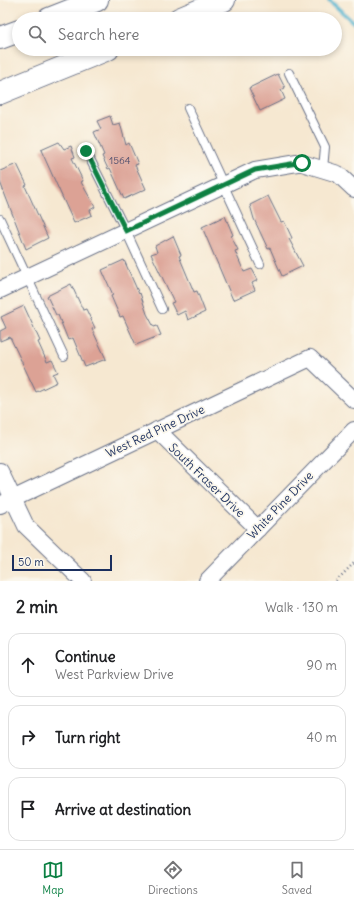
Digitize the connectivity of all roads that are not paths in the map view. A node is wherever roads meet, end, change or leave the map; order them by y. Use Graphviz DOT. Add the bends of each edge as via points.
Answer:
graph roads {
  1 [pos="97,0"];
  2 [pos="224,0"];
  3 [pos="67,12"];
  4 [pos="196,12"];
  5 [pos="12,34"];
  6 [pos="0,38"];
  7 [pos="91,56"];
  8 [pos="289,73"];
  9 [pos="0,93"];
  10 [pos="188,108"];
  11 [pos="86,151"];
  12 [pos="323,169"];
  13 [pos="223,186"];
  14 [pos="354,189"];
  15 [pos="0,219"];
  16 [pos="126,231"];
  17 [pos="260,264"];
  18 [pos="28,277"];
  19 [pos="0,290"];
  20 [pos="162,310"];
  21 [pos="64,356"];
  22 [pos="354,400"];
  23 [pos="157,430"];
  24 [pos="354,430"];
  25 [pos="0,471"];
  26 [pos="6,502"];
  27 [pos="258,529"];
  28 [pos="82,581"];
  29 [pos="207,581"];
  1 -- 3 [label="highway"];
  2 -- 4 [label="highway"];
  5 -- 6 [label="highway"];
  7 -- 9 [label="highway"];
  8 -- 12 [label="lane" via="325,147"];
  10 -- 13 [label="lane"];
  11 -- 16 [label="lane"];
  12 -- 13 [label="street" via="297,163 255,170"];
  12 -- 14 [label="street" via="338,174"];
  13 -- 16 [label="street"];
  13 -- 17 [label="lane"];
  15 -- 18 [label="lane"];
  16 -- 18 [label="street"];
  16 -- 20 [label="lane"];
  18 -- 19 [label="street"];
  18 -- 21 [label="lane"];
  22 -- 23 [label="street, West Red Pine Drive" via="310,358"];
  23 -- 26 [label="street, West Red Pine Drive"];
  23 -- 27 [label="street, South Fraser Drive"];
  24 -- 27 [label="street, White Pine Drive"];
  25 -- 26 [label="street"];
  26 -- 28 [label="street" via="26,526"];
  27 -- 29 [label="street, White Pine Drive"];
}
